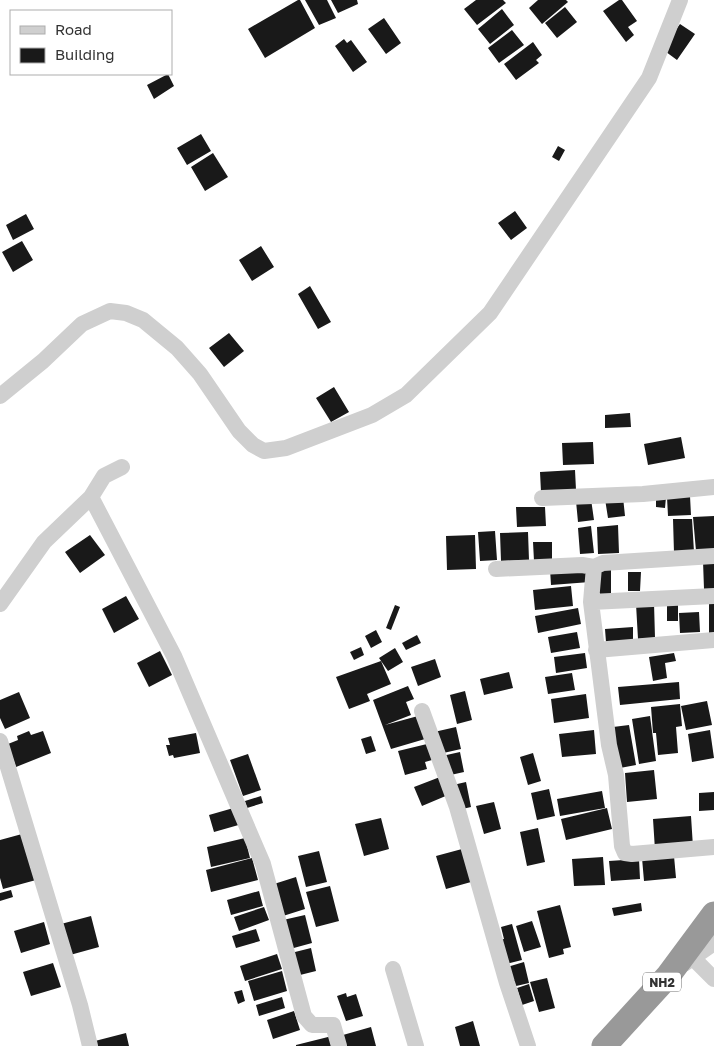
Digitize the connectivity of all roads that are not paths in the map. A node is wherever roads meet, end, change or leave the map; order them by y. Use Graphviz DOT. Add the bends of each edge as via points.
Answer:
graph roads {
  1 [pos="680,0"];
  2 [pos="0,396"];
  3 [pos="122,467"];
  4 [pos="714,487"];
  5 [pos="91,497"];
  6 [pos="542,498"];
  7 [pos="714,556"];
  8 [pos="594,567"];
  9 [pos="496,570"];
  10 [pos="714,596"];
  11 [pos="591,602"];
  12 [pos="0,604"];
  13 [pos="714,640"];
  14 [pos="596,650"];
  15 [pos="422,711"];
  16 [pos="0,741"];
  17 [pos="714,847"];
  18 [pos="714,914"];
  19 [pos="714,943"];
  20 [pos="693,958"];
  21 [pos="393,969"];
  22 [pos="668,976"];
  23 [pos="714,979"];
  24 [pos="90,1046"];
  25 [pos="339,1046"];
  26 [pos="416,1046"];
  27 [pos="528,1046"];
  28 [pos="604,1046"];
  1 -- 2 [label="street" via="649,78 490,314 406,395 372,415 286,448 264,451 252,445 239,431 200,374 177,348 143,320 110,311 82,324 43,362"];
  3 -- 5 [label="street" via="104,476"];
  4 -- 6 [label="street"];
  5 -- 12 [label="street" via="44,542"];
  5 -- 25 [label="street" via="174,656 263,864 304,1016 312,1024 333,1025"];
  7 -- 8 [label="street" via="603,563"];
  8 -- 9 [label="street"];
  8 -- 11 [label="street"];
  10 -- 11 [label="street"];
  11 -- 14 [label="street"];
  13 -- 14 [label="street"];
  14 -- 17 [label="street" via="625,853"];
  15 -- 27 [label="street" via="457,808"];
  16 -- 24 [label="street"];
  18 -- 22 [label="highway, NH2"];
  19 -- 20 [label="street"];
  20 -- 22 [label="street"];
  20 -- 23 [label="street"];
  21 -- 26 [label="street"];
  22 -- 28 [label="highway, NH2"];
}
